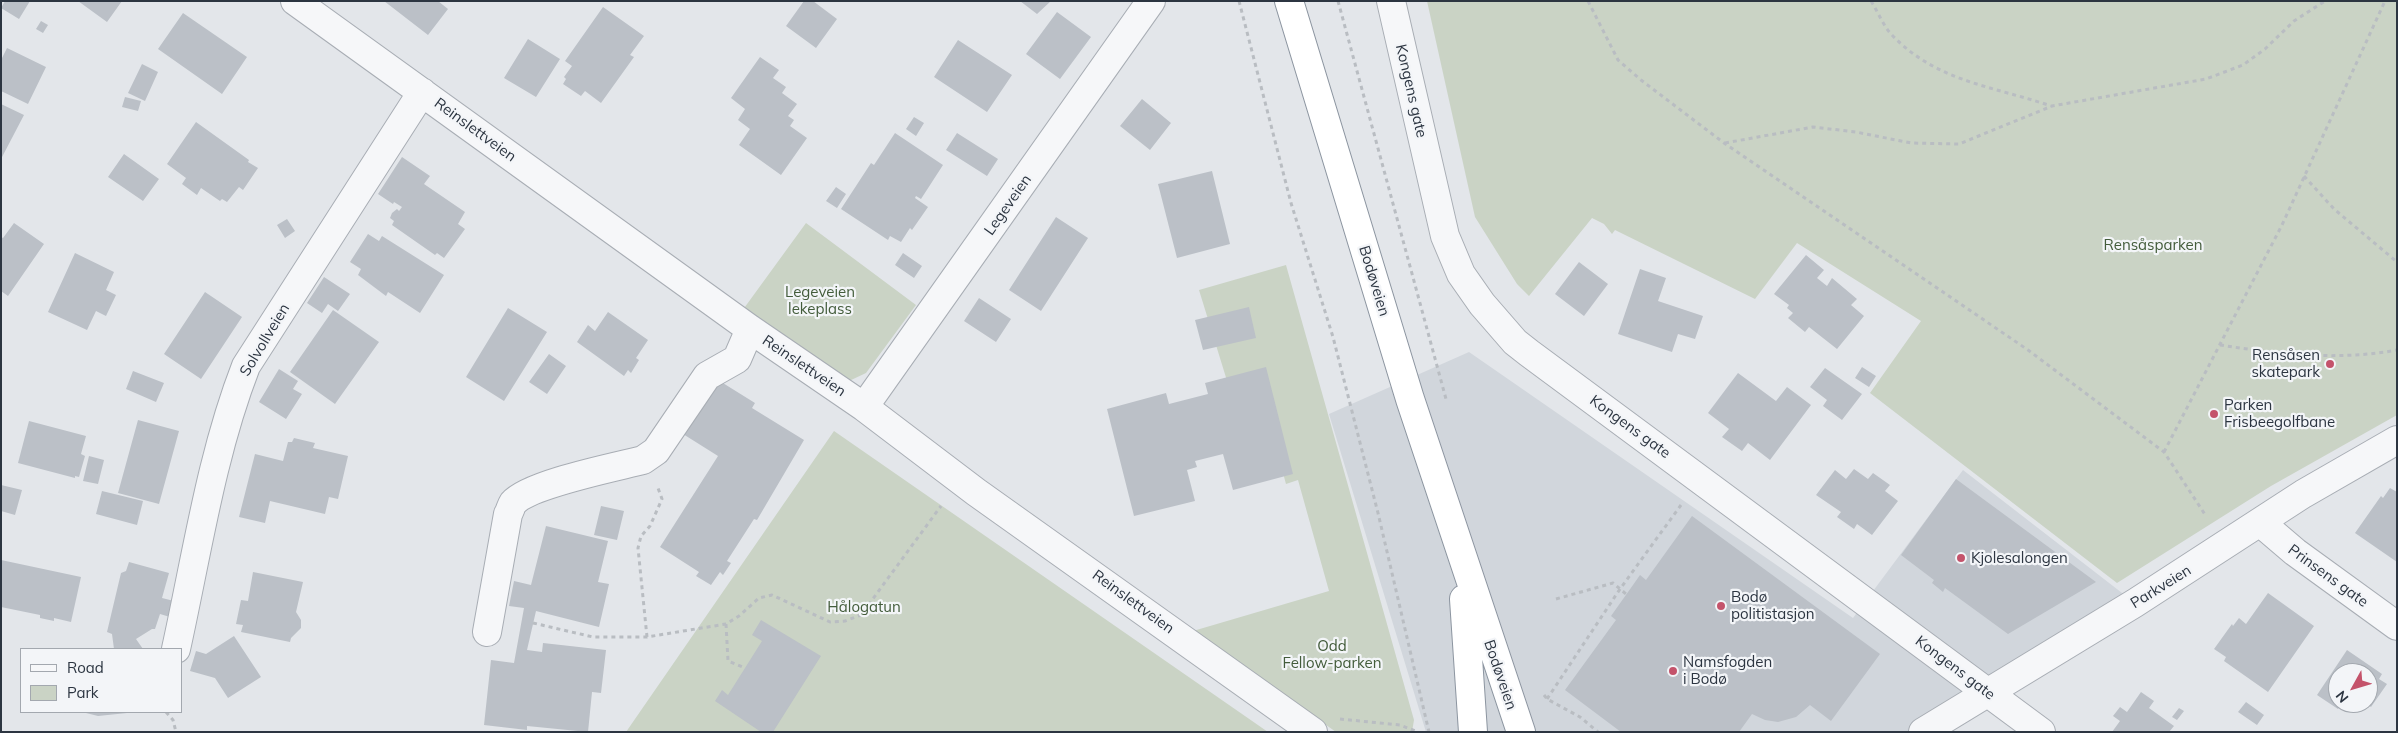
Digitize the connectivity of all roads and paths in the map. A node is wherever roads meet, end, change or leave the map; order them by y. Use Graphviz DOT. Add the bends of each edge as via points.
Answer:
graph roads {
  1 [pos="295,1"];
  2 [pos="1151,1"];
  3 [pos="1239,1"];
  4 [pos="1289,1"];
  5 [pos="1338,1"];
  6 [pos="1391,1"];
  7 [pos="1588,1"];
  8 [pos="1872,1"];
  9 [pos="2325,1"];
  10 [pos="2386,1"];
  11 [pos="422,92"];
  12 [pos="2052,106"];
  13 [pos="1724,143"];
  14 [pos="2304,176"];
  15 [pos="2397,262"];
  16 [pos="750,330"];
  17 [pos="1427,337"];
  18 [pos="2220,346"];
  19 [pos="2397,350"];
  20 [pos="864,407"];
  21 [pos="2397,440"];
  22 [pos="2164,452"];
  23 [pos="644,459"];
  24 [pos="960,479"];
  25 [pos="1700,479"];
  26 [pos="2206,516"];
  27 [pos="2261,523"];
  28 [pos="1462,560"];
  29 [pos="1620,589"];
  30 [pos="1626,594"];
  31 [pos="1556,599"];
  32 [pos="534,623"];
  33 [pos="726,624"];
  34 [pos="2397,626"];
  35 [pos="487,632"];
  36 [pos="647,637"];
  37 [pos="176,648"];
  38 [pos="745,668"];
  39 [pos="1988,692"];
  40 [pos="1542,704"];
  41 [pos="167,713"];
  42 [pos="1308,729"];
  43 [pos="176,732"];
  44 [pos="1418,732"];
  45 [pos="1429,732"];
  46 [pos="1473,732"];
  47 [pos="1520,732"];
  48 [pos="1923,732"];
  49 [pos="2041,732"];
  1 -- 11 [label="street, Reinslettveien"];
  2 -- 20 [label="street, Legeveien"];
  3 -- 45 [label="path" via="1291,202 1333,337"];
  4 -- 28 [label="highway, Bodøveien"];
  5 -- 17 [label="path"];
  6 -- 25 [label="street, Kongens gate" via="1445,236 1461,274 1514,342"];
  7 -- 13 [label="path" via="1618,60"];
  8 -- 12 [label="path" via="1890,33 1918,59 1958,79"];
  9 -- 12 [label="path" via="2294,21 2243,65 2206,79"];
  10 -- 14 [label="path"];
  11 -- 16 [label="street, Reinslettveien"];
  11 -- 37 [label="street, Solvollveien" via="246,366 230,406 220,444"];
  12 -- 13 [label="path" via="1959,144 1911,143 1813,127"];
  13 -- 22 [label="path" via="2028,350"];
  14 -- 15 [label="path" via="2334,209"];
  14 -- 18 [label="path"];
  16 -- 20 [label="street, Reinslettveien"];
  16 -- 23 [label="street" via="736,359 707,376 656,451"];
  18 -- 19 [label="path" via="2333,356"];
  18 -- 22 [label="path"];
  20 -- 24 [label="street, Reinslettveien"];
  21 -- 27 [label="street, Parkveien" via="2302,494"];
  22 -- 26 [label="path"];
  23 -- 35 [label="street" via="546,486 513,504 508,514"];
  23 -- 36 [label="path" via="662,498 650,526 640,536 638,548"];
  24 -- 33 [label="path" via="861,615 830,622 772,595 759,598"];
  24 -- 42 [label="street, Reinslettveien"];
  25 -- 29 [label="path"];
  25 -- 39 [label="street, Kongens gate"];
  27 -- 34 [label="street, Prinsens gate" via="2294,552"];
  27 -- 39 [label="street, Parkveien"];
  28 -- 46 [label="highway, Bodøveien"];
  28 -- 47 [label="highway, Bodøveien"];
  29 -- 30 [label="path"];
  29 -- 31 [label="path" via="1613,583"];
  29 -- 40 [label="path"];
  32 -- 36 [label="path" via="593,637"];
  33 -- 36 [label="path"];
  33 -- 38 [label="path" via="728,661"];
  39 -- 48 [label="street, Parkveien"];
  39 -- 49 [label="street, Kongens gate"];
  41 -- 43 [label="path"];
  42 -- 44 [label="path" via="1322,719 1358,719 1400,725"];
}
